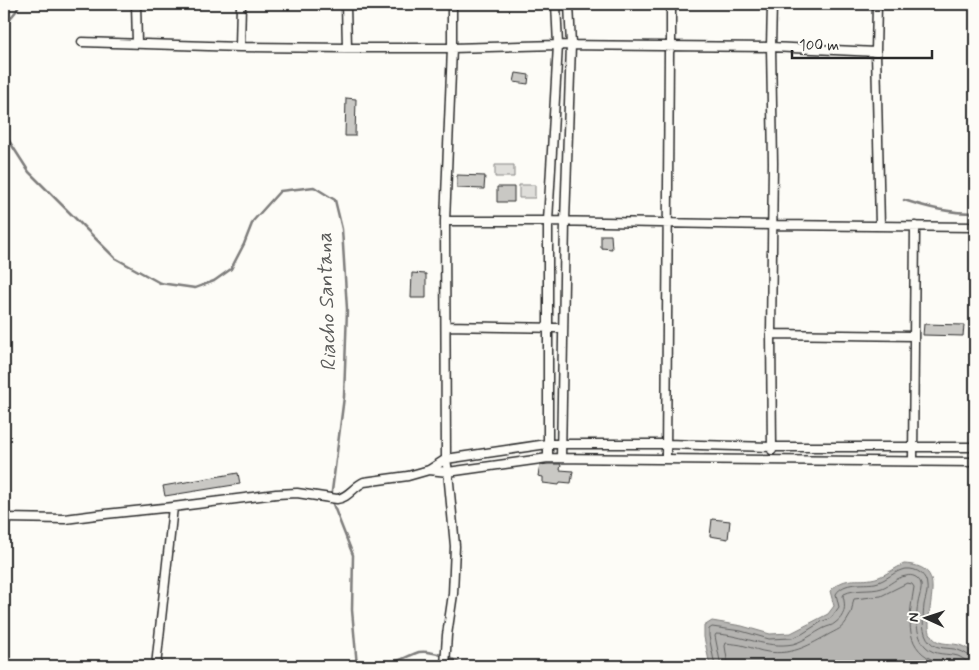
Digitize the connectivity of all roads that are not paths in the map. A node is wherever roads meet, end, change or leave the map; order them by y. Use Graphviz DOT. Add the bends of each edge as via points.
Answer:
graph roads {
  1 [pos="136,4"];
  2 [pos="241,4"];
  3 [pos="346,4"];
  4 [pos="452,4"];
  5 [pos="556,4"];
  6 [pos="569,4"];
  7 [pos="671,4"];
  8 [pos="772,4"];
  9 [pos="877,4"];
  10 [pos="82,42"];
  11 [pos="136,43"];
  12 [pos="558,45"];
  13 [pos="571,45"];
  14 [pos="671,46"];
  15 [pos="240,47"];
  16 [pos="771,47"];
  17 [pos="347,48"];
  18 [pos="452,48"];
  19 [pos="876,52"];
  20 [pos="445,221"];
  21 [pos="548,221"];
  22 [pos="565,221"];
  23 [pos="668,223"];
  24 [pos="773,225"];
  25 [pos="880,226"];
  26 [pos="915,226"];
  27 [pos="975,227"];
  28 [pos="446,326"];
  29 [pos="548,327"];
  30 [pos="563,328"];
  31 [pos="771,334"];
  32 [pos="914,336"];
  33 [pos="547,444"];
  34 [pos="560,444"];
  35 [pos="666,444"];
  36 [pos="772,447"];
  37 [pos="913,447"];
  38 [pos="975,447"];
  39 [pos="548,458"];
  40 [pos="560,458"];
  41 [pos="666,458"];
  42 [pos="446,459"];
  43 [pos="773,459"];
  44 [pos="913,460"];
  45 [pos="975,462"];
  46 [pos="429,470"];
  47 [pos="448,472"];
  48 [pos="173,507"];
  49 [pos="4,518"];
  50 [pos="156,666"];
  51 [pos="445,666"];
  1 -- 11 [label="street"];
  2 -- 15 [label="street"];
  3 -- 17 [label="street"];
  4 -- 18 [label="street"];
  5 -- 12 [label="street"];
  6 -- 13 [label="street"];
  7 -- 14 [label="street"];
  8 -- 16 [label="street"];
  9 -- 19 [label="street"];
  10 -- 11 [label="street"];
  11 -- 15 [label="street"];
  12 -- 13 [label="street"];
  12 -- 18 [label="street"];
  12 -- 21 [label="street"];
  13 -- 14 [label="street"];
  13 -- 22 [label="street"];
  14 -- 16 [label="street"];
  14 -- 23 [label="street"];
  15 -- 17 [label="street"];
  16 -- 19 [label="street"];
  16 -- 24 [label="street"];
  17 -- 18 [label="street"];
  18 -- 20 [label="street"];
  19 -- 25 [label="street"];
  20 -- 21 [label="street"];
  20 -- 28 [label="street"];
  21 -- 22 [label="street"];
  21 -- 29 [label="street"];
  22 -- 23 [label="street"];
  22 -- 30 [label="street"];
  23 -- 24 [label="street"];
  23 -- 35 [label="street"];
  24 -- 25 [label="street"];
  24 -- 31 [label="street"];
  25 -- 26 [label="street"];
  26 -- 27 [label="street"];
  26 -- 32 [label="street"];
  28 -- 29 [label="street"];
  28 -- 42 [label="street"];
  29 -- 30 [label="street"];
  29 -- 33 [label="street"];
  30 -- 34 [label="street"];
  31 -- 32 [label="street"];
  31 -- 36 [label="street"];
  32 -- 37 [label="street"];
  33 -- 34 [label="street"];
  33 -- 39 [label="street"];
  33 -- 42 [label="street"];
  34 -- 35 [label="street"];
  34 -- 40 [label="street"];
  35 -- 36 [label="street"];
  35 -- 41 [label="street"];
  36 -- 37 [label="street"];
  36 -- 43 [label="street"];
  37 -- 38 [label="street"];
  37 -- 44 [label="street"];
  39 -- 40 [label="street"];
  39 -- 47 [label="street"];
  40 -- 41 [label="street"];
  41 -- 43 [label="street"];
  42 -- 46 [label="street"];
  42 -- 47 [label="street"];
  43 -- 44 [label="street"];
  44 -- 45 [label="street"];
  46 -- 47 [label="street"];
  46 -- 48 [label="street" via="364,482 342,499 297,493"];
  47 -- 51 [label="street" via="455,546"];
  48 -- 49 [label="street" via="65,519"];
  48 -- 50 [label="street"];
}
